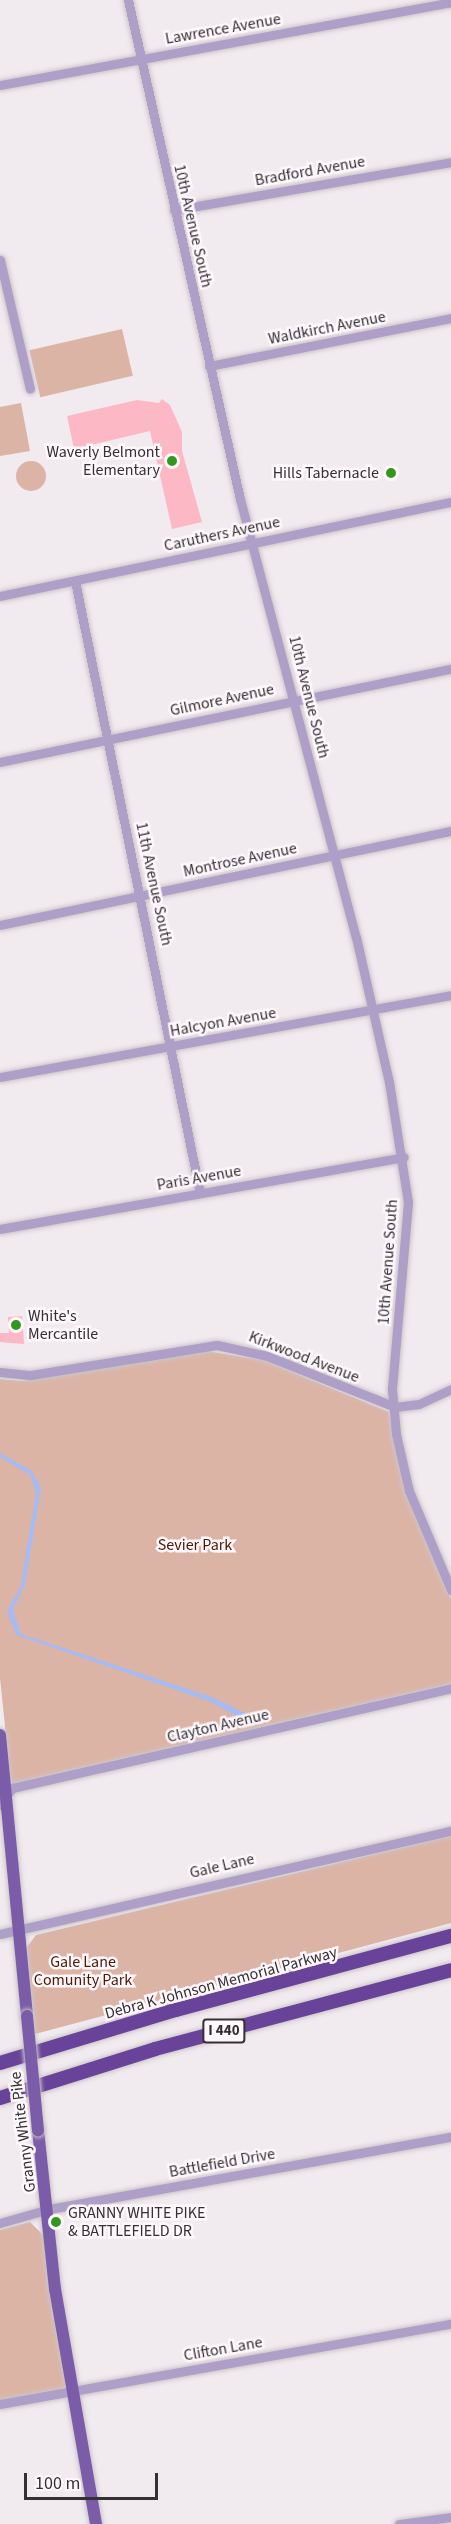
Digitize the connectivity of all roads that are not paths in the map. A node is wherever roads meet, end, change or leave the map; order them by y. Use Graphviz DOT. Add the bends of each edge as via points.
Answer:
graph roads {
  1 [pos="128,0"];
  2 [pos="451,2"];
  3 [pos="141,59"];
  4 [pos="0,85"];
  5 [pos="451,162"];
  6 [pos="174,210"];
  7 [pos="0,260"];
  8 [pos="451,318"];
  9 [pos="209,366"];
  10 [pos="30,389"];
  11 [pos="451,502"];
  12 [pos="251,543"];
  13 [pos="75,581"];
  14 [pos="0,596"];
  15 [pos="451,669"];
  16 [pos="294,701"];
  17 [pos="108,740"];
  18 [pos="0,762"];
  19 [pos="451,831"];
  20 [pos="334,855"];
  21 [pos="140,897"];
  22 [pos="0,925"];
  23 [pos="451,995"];
  24 [pos="371,1010"];
  25 [pos="171,1046"];
  26 [pos="0,1077"];
  27 [pos="404,1157"];
  28 [pos="200,1193"];
  29 [pos="0,1229"];
  30 [pos="0,1372"];
  31 [pos="451,1389"];
  32 [pos="395,1407"];
  33 [pos="451,1590"];
  34 [pos="451,1688"];
  35 [pos="0,1735"];
  36 [pos="3,1800"];
  37 [pos="451,1831"];
  38 [pos="18,1929"];
  39 [pos="0,1934"];
  40 [pos="451,1936"];
  41 [pos="451,1970"];
  42 [pos="0,2063"];
  43 [pos="0,2098"];
  44 [pos="451,2137"];
  45 [pos="49,2209"];
  46 [pos="0,2223"];
  47 [pos="451,2324"];
  48 [pos="71,2392"];
  49 [pos="0,2404"];
  50 [pos="451,2517"];
  51 [pos="96,2524"];
  52 [pos="399,2524"];
  1 -- 3 [label="street, 10th Avenue South"];
  2 -- 3 [label="street, Lawrence Avenue"];
  3 -- 4 [label="street, Lawrence Avenue"];
  3 -- 6 [label="street, 10th Avenue South"];
  5 -- 6 [label="street, Bradford Avenue"];
  6 -- 9 [label="street, 10th Avenue South"];
  7 -- 10 [label="street"];
  8 -- 9 [label="street, Waldkirch Avenue"];
  9 -- 12 [label="street, 10th Avenue South"];
  11 -- 12 [label="street, Caruthers Avenue"];
  12 -- 13 [label="street, Caruthers Avenue"];
  12 -- 16 [label="street, 10th Avenue South"];
  13 -- 14 [label="street, Caruthers Avenue"];
  13 -- 17 [label="street, 11th Avenue South"];
  15 -- 16 [label="street, Gilmore Avenue"];
  16 -- 17 [label="street, Gilmore Avenue"];
  16 -- 20 [label="street, 10th Avenue South"];
  17 -- 18 [label="street, Gilmore Avenue"];
  17 -- 21 [label="street, 11th Avenue South"];
  19 -- 20 [label="street, Montrose Avenue"];
  20 -- 21 [label="street, Montrose Avenue"];
  20 -- 24 [label="street, 10th Avenue South"];
  21 -- 22 [label="street, Montrose Avenue"];
  21 -- 25 [label="street, 11th Avenue South"];
  23 -- 24 [label="street, Halcyon Avenue"];
  24 -- 25 [label="street, Halcyon Avenue"];
  24 -- 27 [label="street, 10th Avenue South"];
  25 -- 26 [label="street, Halcyon Avenue"];
  25 -- 28 [label="street, 11th Avenue South"];
  27 -- 28 [label="street, Paris Avenue"];
  27 -- 32 [label="street, 10th Avenue South" via="408,1234 392,1389"];
  28 -- 29 [label="street, Paris Avenue"];
  30 -- 32 [label="street, Kirkwood Avenue" via="31,1375 217,1345 267,1356"];
  31 -- 32 [label="street" via="419,1404"];
  32 -- 33 [label="street, 10th Avenue South" via="399,1452 409,1491"];
  34 -- 36 [label="street, Clayton Avenue" via="12,1788"];
  35 -- 36 [label="main road, Granny White Pike"];
  36 -- 38 [label="main road, Granny White Pike"];
  37 -- 38 [label="street, Gale Lane"];
  38 -- 39 [label="street, Gale Lane"];
  38 -- 45 [label="main road, Granny White Pike, bridge"];
  40 -- 42 [label="highway, Debra K Johnson Memorial Parkway / I 440" via="176,2010"];
  41 -- 43 [label="highway, I 440" via="154,2049"];
  44 -- 45 [label="street, Battlefield Drive"];
  45 -- 46 [label="street, Battlefield Drive"];
  45 -- 48 [label="main road, Granny White Pike" via="55,2289"];
  47 -- 48 [label="street, Clifton Lane"];
  48 -- 49 [label="street, Clifton Lane"];
  48 -- 51 [label="main road, Granny White Pike"];
  50 -- 52 [label="street"];
}
